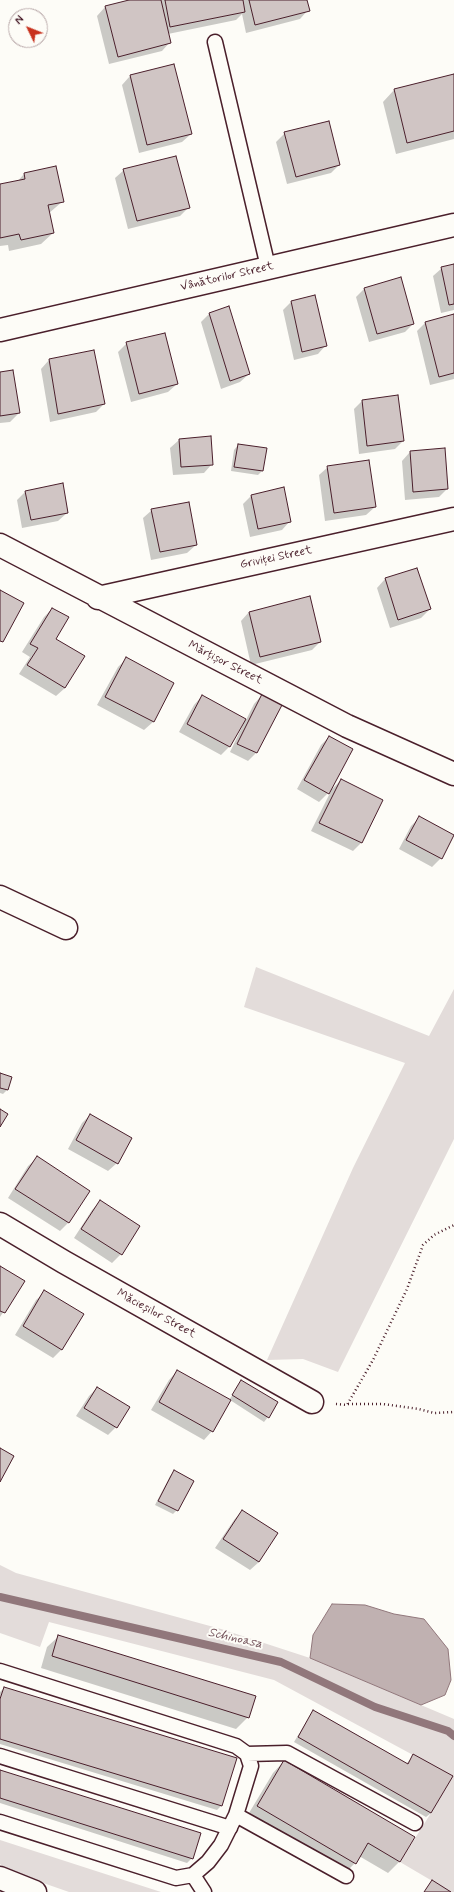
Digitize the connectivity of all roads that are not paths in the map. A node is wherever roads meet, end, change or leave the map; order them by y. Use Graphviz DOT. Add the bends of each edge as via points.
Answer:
graph roads {
  1 [pos="215,42"];
  2 [pos="454,225"];
  3 [pos="268,267"];
  4 [pos="0,330"];
  5 [pos="454,519"];
  6 [pos="0,545"];
  7 [pos="98,598"];
  8 [pos="454,774"];
  9 [pos="0,897"];
  10 [pos="66,928"];
  11 [pos="0,1224"];
  12 [pos="312,1402"];
  13 [pos="0,1671"];
  14 [pos="247,1754"];
  15 [pos="0,1756"];
  16 [pos="236,1815"];
  17 [pos="0,1822"];
  18 [pos="415,1823"];
  19 [pos="230,1828"];
  20 [pos="193,1875"];
  21 [pos="346,1876"];
  22 [pos="5,1883"];
  23 [pos="35,1892"];
  24 [pos="204,1892"];
  1 -- 3 [label="lane"];
  2 -- 3 [label="street, Vânătorilor Street"];
  3 -- 4 [label="street, Vânătorilor Street"];
  5 -- 7 [label="street, Griviței Street"];
  6 -- 7 [label="street, Mărțișor Street"];
  7 -- 8 [label="street, Mărțișor Street" via="347,726"];
  9 -- 10 [label="street"];
  11 -- 12 [label="street, Măcieșilor Street"];
  13 -- 14 [label="lane" via="236,1746"];
  14 -- 16 [label="lane" via="251,1766"];
  14 -- 18 [label="lane" via="287,1753"];
  15 -- 19 [label="lane"];
  16 -- 19 [label="lane"];
  16 -- 21 [label="lane"];
  17 -- 20 [label="lane" via="176,1878"];
  19 -- 20 [label="lane" via="222,1845"];
  20 -- 24 [label="lane"];
  22 -- 23 [label="street"];
}
